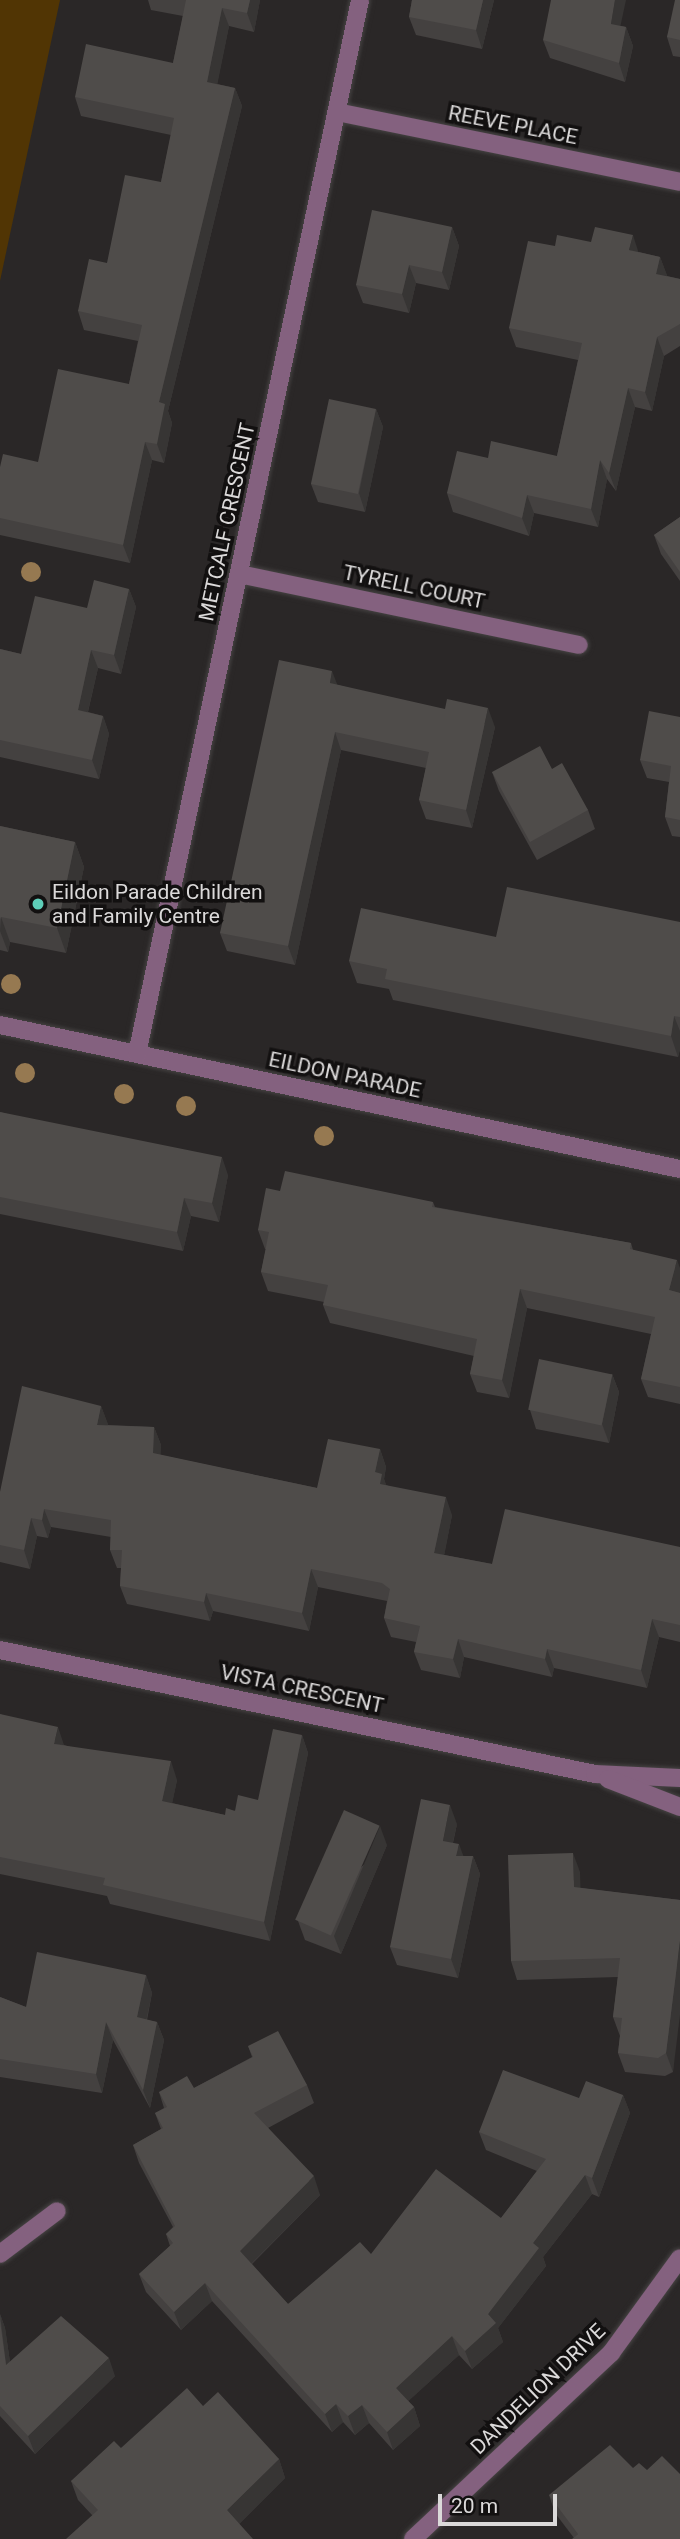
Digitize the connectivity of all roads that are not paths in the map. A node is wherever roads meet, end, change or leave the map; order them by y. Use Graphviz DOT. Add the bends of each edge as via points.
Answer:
graph roads {
  1 [pos="360,0"];
  2 [pos="337,112"];
  3 [pos="680,182"];
  4 [pos="239,574"];
  5 [pos="579,645"];
  6 [pos="0,1025"];
  7 [pos="137,1054"];
  8 [pos="680,1168"];
  9 [pos="0,1650"];
  10 [pos="594,1774"];
  11 [pos="680,1778"];
  12 [pos="680,1807"];
  13 [pos="57,2211"];
  14 [pos="0,2254"];
  15 [pos="680,2258"];
  16 [pos="413,2539"];
  1 -- 2 [label="street, METCALF CRESCENT"];
  2 -- 3 [label="street, REEVE PLACE"];
  2 -- 4 [label="street, METCALF CRESCENT"];
  4 -- 5 [label="street, TYRELL COURT"];
  4 -- 7 [label="street, METCALF CRESCENT"];
  6 -- 7 [label="street, EILDON PARADE"];
  7 -- 8 [label="street, EILDON PARADE"];
  9 -- 10 [label="street, VISTA CRESCENT"];
  10 -- 11 [label="street, VISTA CRESCENT"];
  10 -- 12 [label="street, VISTA CRESCENT"];
  13 -- 14 [label="street"];
  15 -- 16 [label="street, DANDELION DRIVE" via="611,2353"];
}
